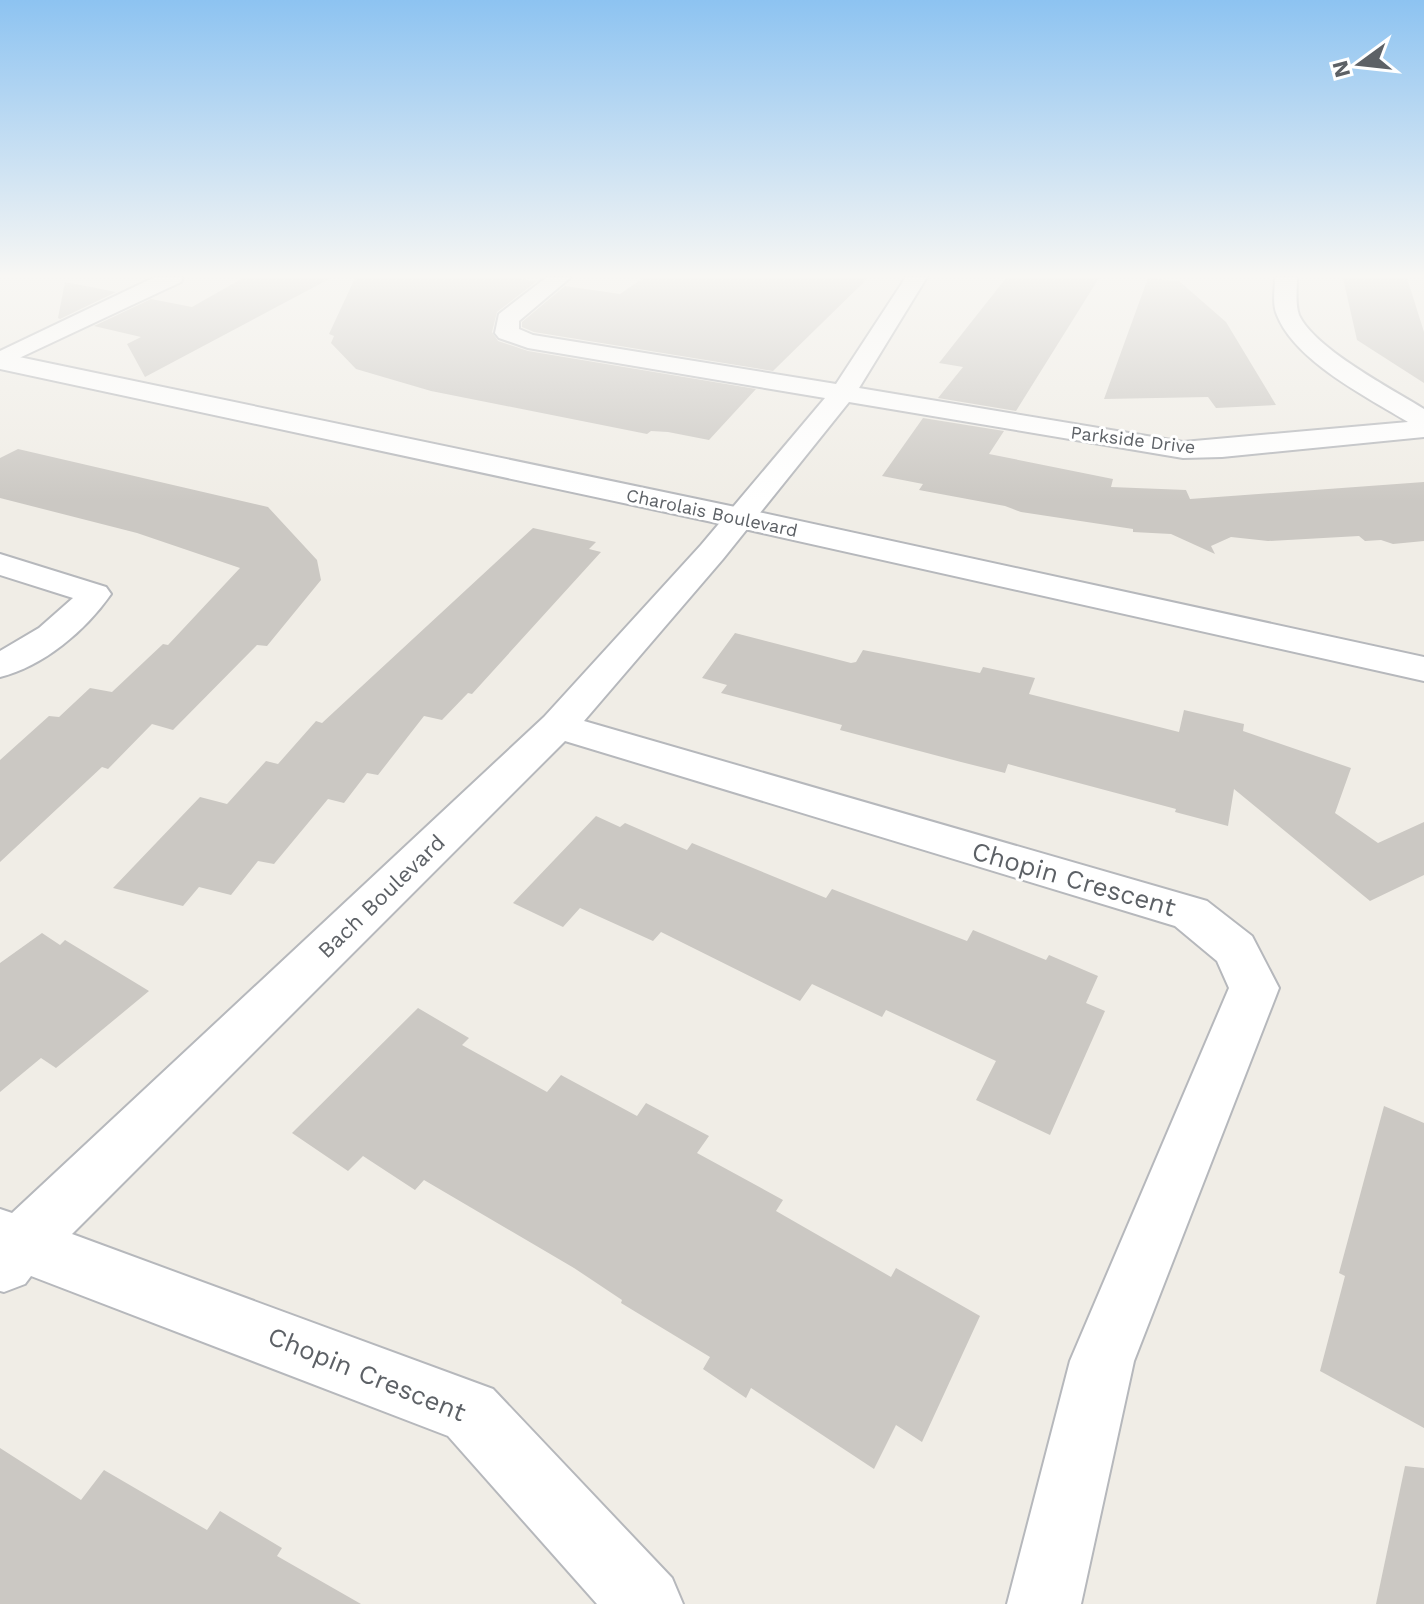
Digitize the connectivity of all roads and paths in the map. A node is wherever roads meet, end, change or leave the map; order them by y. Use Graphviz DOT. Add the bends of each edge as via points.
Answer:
graph roads {
  1 [pos="19,352"];
  2 [pos="594,352"];
  3 [pos="869,352"];
  4 [pos="1318,352"];
  5 [pos="0,361"];
  6 [pos="843,393"];
  7 [pos="1424,421"];
  8 [pos="1424,429"];
  9 [pos="740,518"];
  10 [pos="0,564"];
  11 [pos="0,666"];
  12 [pos="1424,669"];
  13 [pos="558,726"];
  14 [pos="7,1249"];
  15 [pos="646,1604"];
  16 [pos="1044,1604"];
  1 -- 5 [label="street"];
  2 -- 6 [label="street, Parkside Drive"];
  3 -- 6 [label="street, Bach Boulevard"];
  4 -- 7 [label="street"];
  5 -- 9 [label="street, Charolais Boulevard"];
  6 -- 8 [label="street, Parkside Drive" via="1183,450"];
  6 -- 9 [label="street, Bach Boulevard"];
  9 -- 12 [label="street, Charolais Boulevard"];
  9 -- 13 [label="street, Bach Boulevard"];
  10 -- 11 [label="street" via="94,594 62,630"];
  13 -- 14 [label="street, Bach Boulevard"];
  13 -- 16 [label="street, Chopin Crescent" via="1191,913 1235,949 1254,988 1102,1361"];
  14 -- 15 [label="street, Chopin Crescent" via="470,1412"];
}
